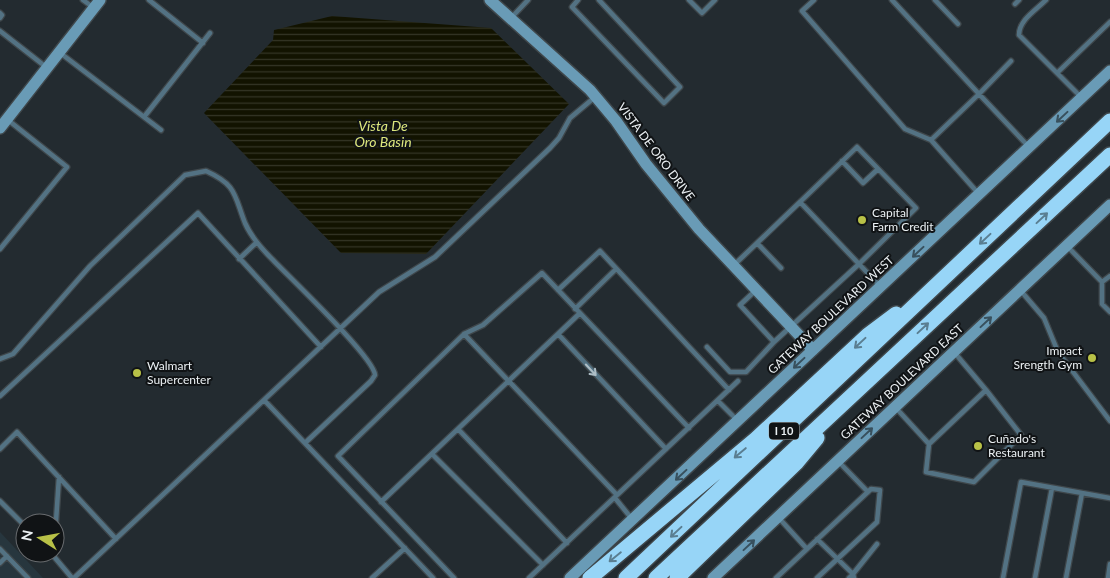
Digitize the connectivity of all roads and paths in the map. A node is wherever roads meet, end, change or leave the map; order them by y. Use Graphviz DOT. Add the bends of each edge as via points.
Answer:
graph roads {
  1 [pos="83,0"];
  2 [pos="149,0"];
  3 [pos="490,0"];
  4 [pos="528,0"];
  5 [pos="578,0"];
  6 [pos="599,0"];
  7 [pos="689,0"];
  8 [pos="716,0"];
  9 [pos="814,0"];
  10 [pos="892,0"];
  11 [pos="935,0"];
  12 [pos="1019,0"];
  13 [pos="1046,0"];
  14 [pos="97,4"];
  15 [pos="1015,4"];
  16 [pos="0,13"];
  17 [pos="0,18"];
  18 [pos="511,18"];
  19 [pos="1110,22"];
  20 [pos="958,24"];
  21 [pos="0,31"];
  22 [pos="210,33"];
  23 [pos="203,43"];
  24 [pos="60,52"];
  25 [pos="1012,62"];
  26 [pos="47,68"];
  27 [pos="1110,71"];
  28 [pos="1057,73"];
  29 [pos="978,94"];
  30 [pos="596,96"];
  31 [pos="1082,98"];
  32 [pos="144,117"];
  33 [pos="1110,121"];
  34 [pos="3,123"];
  35 [pos="161,130"];
  36 [pos="931,140"];
  37 [pos="1029,147"];
  38 [pos="1110,155"];
  39 [pos="842,161"];
  40 [pos="878,169"];
  41 [pos="979,194"];
  42 [pos="800,202"];
  43 [pos="1110,205"];
  44 [pos="256,243"];
  45 [pos="757,243"];
  46 [pos="1067,246"];
  47 [pos="1,247"];
  48 [pos="240,259"];
  49 [pos="859,264"];
  50 [pos="733,266"];
  51 [pos="616,268"];
  52 [pos="781,268"];
  53 [pos="1110,276"];
  54 [pos="940,281"];
  55 [pos="1102,282"];
  56 [pos="880,287"];
  57 [pos="558,290"];
  58 [pos="756,290"];
  59 [pos="1020,290"];
  60 [pos="575,309"];
  61 [pos="1110,312"];
  62 [pos="579,314"];
  63 [pos="792,328"];
  64 [pos="340,330"];
  65 [pos="464,334"];
  66 [pos="558,334"];
  67 [pos="774,342"];
  68 [pos="321,347"];
  69 [pos="707,347"];
  70 [pos="813,350"];
  71 [pos="954,352"];
  72 [pos="0,359"];
  73 [pos="738,381"];
  74 [pos="508,382"];
  75 [pos="729,390"];
  76 [pos="986,390"];
  77 [pos="0,396"];
  78 [pos="849,397"];
  79 [pos="264,400"];
  80 [pos="718,401"];
  81 [pos="896,407"];
  82 [pos="738,421"];
  83 [pos="1110,421"];
  84 [pos="689,428"];
  85 [pos="458,429"];
  86 [pos="305,443"];
  87 [pos="929,444"];
  88 [pos="0,449"];
  89 [pos="666,449"];
  90 [pos="432,454"];
  91 [pos="838,461"];
  92 [pos="59,477"];
  93 [pos="1052,488"];
  94 [pos="868,492"];
  95 [pos="1082,493"];
  96 [pos="616,496"];
  97 [pos="1110,498"];
  98 [pos="0,501"];
  99 [pos="381,502"];
  100 [pos="57,513"];
  101 [pos="15,516"];
  102 [pos="778,517"];
  103 [pos="633,520"];
  104 [pos="116,539"];
  105 [pos="817,539"];
  106 [pos="567,543"];
  107 [pos="877,544"];
  108 [pos="0,548"];
  109 [pos="405,548"];
  110 [pos="807,549"];
  111 [pos="7,556"];
  112 [pos="838,558"];
  113 [pos="0,563"];
  114 [pos="60,563"];
  115 [pos="1110,564"];
  116 [pos="543,565"];
  117 [pos="852,577"];
  118 [pos="28,578"];
  119 [pos="73,578"];
  120 [pos="372,578"];
  121 [pos="433,578"];
  122 [pos="454,578"];
  123 [pos="529,578"];
  124 [pos="570,578"];
  125 [pos="590,578"];
  126 [pos="626,578"];
  127 [pos="656,578"];
  128 [pos="677,578"];
  129 [pos="713,578"];
  130 [pos="776,578"];
  131 [pos="817,578"];
  132 [pos="1003,578"];
  133 [pos="1035,578"];
  134 [pos="1066,578"];
  135 [pos="1108,578"];
  1 -- 14 [label="lane"];
  2 -- 23 [label="lane"];
  3 -- 18 [label="main road, VISTA DE ORO DRIVE"];
  4 -- 18 [label="lane"];
  5 -- 6 [label="lane" via="572,7 664,103 680,87"];
  7 -- 8 [label="lane" via="702,13"];
  9 -- 36 [label="lane" via="802,11 904,129"];
  10 -- 29 [label="lane"];
  11 -- 20 [label="lane"];
  12 -- 15 [label="lane"];
  13 -- 28 [label="lane" via="1022,23 1019,35"];
  14 -- 24 [label="main road"];
  16 -- 17 [label="lane"];
  18 -- 30 [label="main road, VISTA DE ORO DRIVE"];
  19 -- 28 [label="lane"];
  21 -- 26 [label="lane"];
  22 -- 23 [label="lane"];
  23 -- 32 [label="lane"];
  24 -- 26 [label="main road"];
  24 -- 32 [label="lane"];
  25 -- 29 [label="lane"];
  26 -- 34 [label="main road"];
  27 -- 31 [label="main road, GATEWAY BOULEVARD WEST"];
  28 -- 31 [label="lane"];
  29 -- 36 [label="lane"];
  29 -- 37 [label="lane"];
  30 -- 50 [label="main road, VISTA DE ORO DRIVE" via="646,164"];
  30 -- 64 [label="lane" via="570,118 550,148 435,257 380,292"];
  31 -- 37 [label="main road, GATEWAY BOULEVARD WEST, one-way"];
  32 -- 35 [label="lane"];
  33 -- 54 [label="highway, I 10, one-way"];
  34 -- 47 [label="lane" via="67,167"];
  36 -- 41 [label="lane"];
  37 -- 41 [label="main road, GATEWAY BOULEVARD WEST"];
  78 -- 38 [label="highway, I 10, one-way"];
  39 -- 40 [label="lane" via="857,147"];
  39 -- 40 [label="lane" via="863,183"];
  39 -- 42 [label="lane"];
  40 -- 49 [label="lane" via="916,208"];
  41 -- 56 [label="main road, GATEWAY BOULEVARD WEST, one-way"];
  42 -- 45 [label="lane"];
  42 -- 49 [label="lane"];
  43 -- 46 [label="main road, GATEWAY BOULEVARD EAST"];
  44 -- 48 [label="lane"];
  44 -- 64 [label="lane"];
  44 -- 72 [label="lane" via="235,193 226,182 206,171 185,175 90,266 13,354"];
  45 -- 50 [label="lane"];
  45 -- 52 [label="lane"];
  46 -- 55 [label="lane"];
  46 -- 59 [label="main road, GATEWAY BOULEVARD EAST"];
  48 -- 68 [label="lane"];
  48 -- 77 [label="lane" via="198,213"];
  49 -- 56 [label="lane"];
  49 -- 63 [label="lane"];
  50 -- 58 [label="main road, VISTA DE ORO DRIVE"];
  51 -- 57 [label="lane" via="600,250"];
  51 -- 60 [label="lane"];
  51 -- 75 [label="lane"];
  53 -- 55 [label="lane"];
  54 -- 125 [label="highway, one-way" via="868,335 756,439"];
  54 -- 126 [label="highway, I 10, one-way"];
  55 -- 61 [label="lane" via="1102,304"];
  56 -- 70 [label="main road, GATEWAY BOULEVARD WEST"];
  57 -- 60 [label="lane"];
  57 -- 65 [label="lane" via="542,273 483,324"];
  58 -- 63 [label="main road, VISTA DE ORO DRIVE"];
  58 -- 67 [label="lane" via="740,305"];
  71 -- 59 [label="main road, GATEWAY BOULEVARD EAST, one-way"];
  59 -- 83 [label="lane" via="1044,318 1058,352"];
  60 -- 62 [label="lane"];
  62 -- 66 [label="lane"];
  62 -- 84 [label="lane"];
  63 -- 67 [label="lane"];
  63 -- 70 [label="main road, VISTA DE ORO DRIVE"];
  64 -- 68 [label="lane"];
  64 -- 86 [label="lane" via="372,365 375,375"];
  65 -- 74 [label="lane"];
  65 -- 99 [label="lane" via="338,456"];
  66 -- 74 [label="lane"];
  66 -- 89 [label="lane, one-way"];
  67 -- 69 [label="lane" via="746,372 730,372"];
  68 -- 79 [label="lane"];
  70 -- 82 [label="main road, GATEWAY BOULEVARD WEST, one-way"];
  71 -- 76 [label="lane"];
  71 -- 81 [label="main road, GATEWAY BOULEVARD EAST"];
  73 -- 75 [label="lane"];
  74 -- 85 [label="lane"];
  74 -- 96 [label="lane"];
  75 -- 80 [label="lane"];
  76 -- 87 [label="lane"];
  76 -- 87 [label="lane" via="1021,435 974,482 926,472"];
  78 -- 127 [label="highway, I 10"];
  78 -- 128 [label="highway" via="797,462"];
  79 -- 86 [label="lane"];
  79 -- 104 [label="lane"];
  80 -- 82 [label="lane"];
  80 -- 84 [label="lane"];
  81 -- 87 [label="lane"];
  91 -- 81 [label="main road, GATEWAY BOULEVARD EAST, one-way"];
  82 -- 103 [label="main road, GATEWAY BOULEVARD WEST, one-way"];
  84 -- 89 [label="lane"];
  85 -- 90 [label="lane"];
  85 -- 106 [label="lane"];
  86 -- 109 [label="lane"];
  88 -- 92 [label="lane" via="17,432"];
  89 -- 96 [label="lane"];
  90 -- 99 [label="lane"];
  90 -- 116 [label="lane"];
  91 -- 94 [label="lane"];
  91 -- 102 [label="main road, GATEWAY BOULEVARD EAST"];
  92 -- 100 [label="lane"];
  92 -- 104 [label="lane"];
  93 -- 95 [label="lane"];
  93 -- 132 [label="lane" via="1022,482"];
  93 -- 133 [label="lane"];
  94 -- 105 [label="lane"];
  94 -- 112 [label="lane" via="880,490 877,522"];
  95 -- 97 [label="lane"];
  95 -- 134 [label="lane"];
  96 -- 103 [label="lane"];
  96 -- 106 [label="lane"];
  98 -- 101 [label="lane"];
  99 -- 122 [label="lane"];
  102 -- 110 [label="lane"];
  129 -- 102 [label="main road, GATEWAY BOULEVARD EAST, one-way"];
  103 -- 124 [label="main road, GATEWAY BOULEVARD WEST"];
  104 -- 119 [label="lane"];
  105 -- 110 [label="lane"];
  105 -- 112 [label="lane"];
  106 -- 116 [label="lane"];
  107 -- 117 [label="lane"];
  108 -- 111 [label="lane"];
  109 -- 120 [label="lane"];
  109 -- 121 [label="lane"];
  110 -- 130 [label="lane"];
  111 -- 113 [label="lane"];
  111 -- 118 [label="lane"];
  112 -- 117 [label="lane"];
  112 -- 131 [label="lane"];
  114 -- 119 [label="lane"];
  115 -- 135 [label="lane"];
  116 -- 123 [label="lane"];
}
